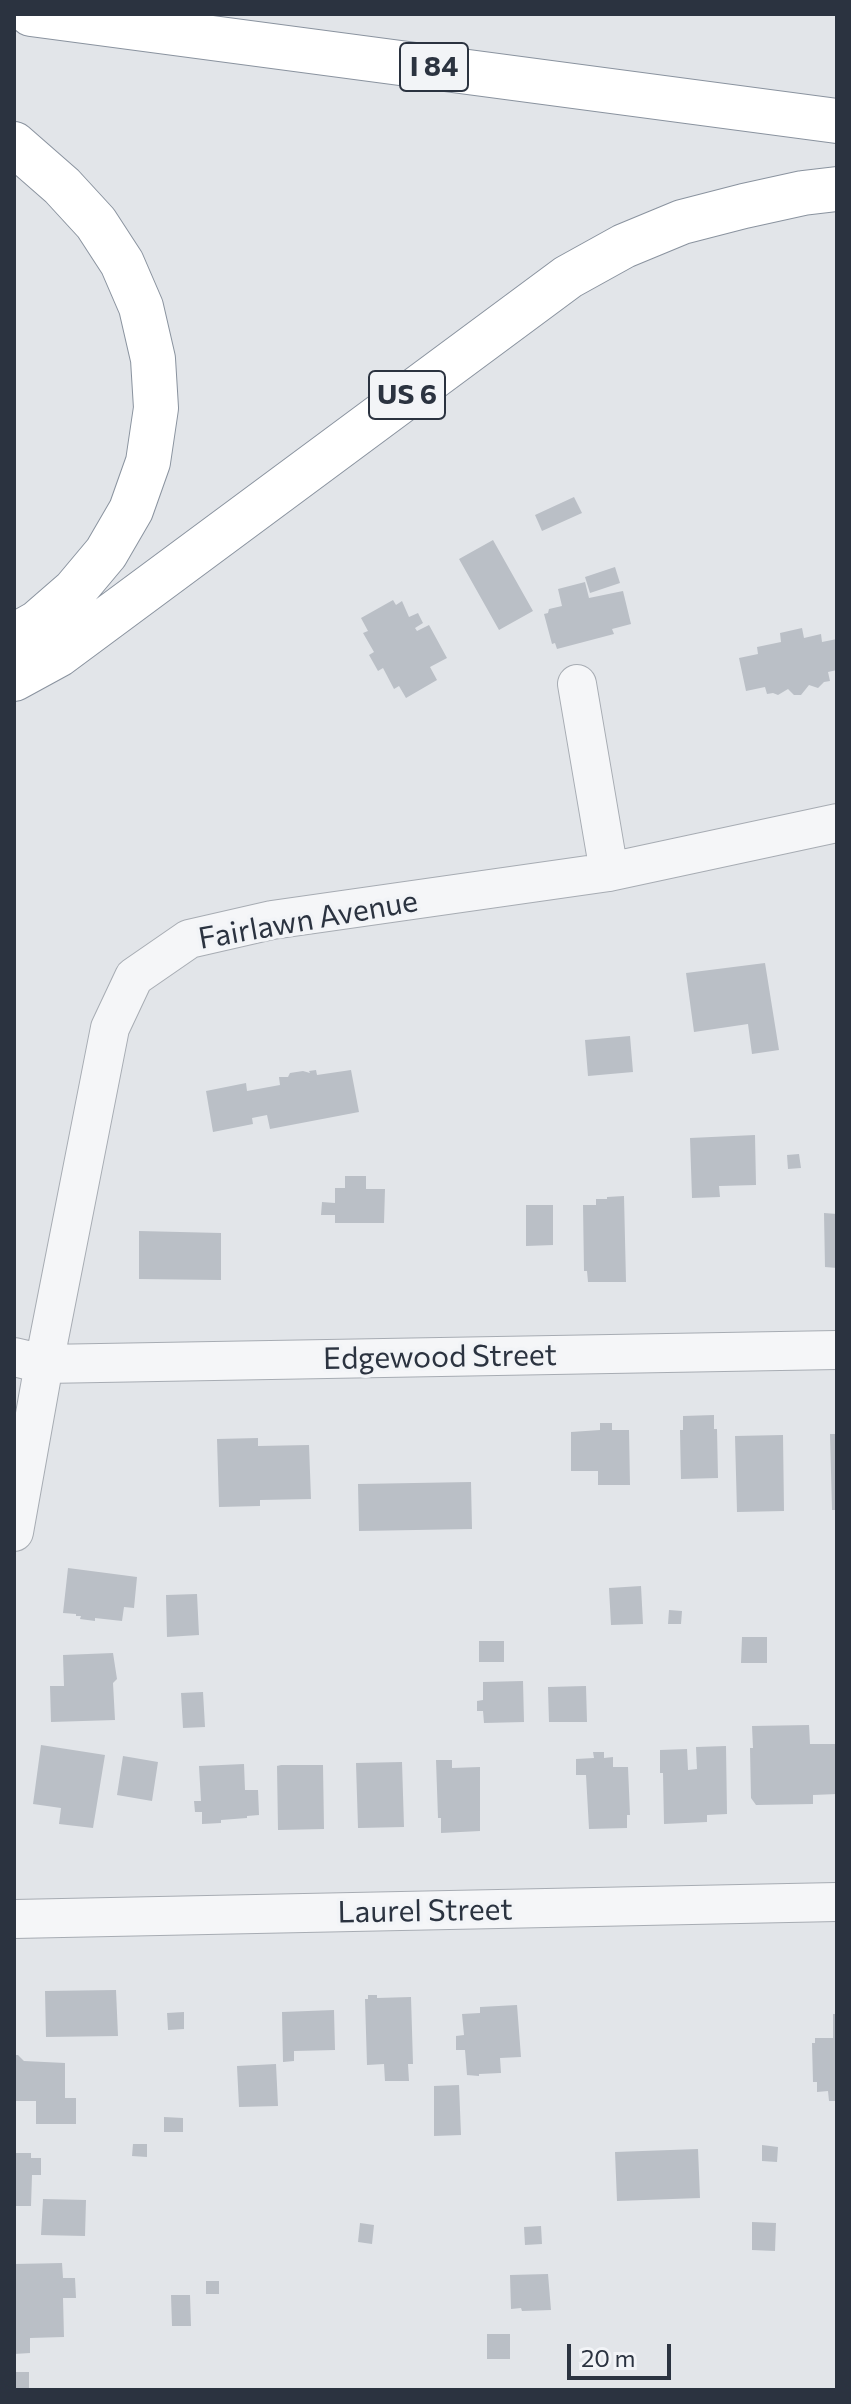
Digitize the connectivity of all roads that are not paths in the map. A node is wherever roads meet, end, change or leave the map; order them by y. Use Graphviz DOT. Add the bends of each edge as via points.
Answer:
graph roads {
  1 [pos="31,14"];
  2 [pos="837,121"];
  3 [pos="14,144"];
  4 [pos="837,189"];
  5 [pos="14,636"];
  6 [pos="14,679"];
  7 [pos="577,684"];
  8 [pos="837,823"];
  9 [pos="609,872"];
  10 [pos="837,1350"];
  11 [pos="29,1360"];
  12 [pos="14,1532"];
  13 [pos="837,1902"];
  14 [pos="14,1919"];
  1 -- 2 [label="highway, I 84"];
  3 -- 5 [label="highway" via="88,214 122,263 141,307 153,359 156,408 148,462 131,510 106,553 75,590"];
  4 -- 6 [label="highway, US 6" via="682,222 568,277 58,655"];
  7 -- 9 [label="street"];
  8 -- 9 [label="street, Fairlawn Avenue"];
  9 -- 11 [label="street, Fairlawn Avenue" via="272,920 189,939 134,977 110,1028"];
  10 -- 11 [label="street, Edgewood Street"];
  11 -- 12 [label="street, Fairlawn Avenue"];
  13 -- 14 [label="street, Laurel Street"];
}
